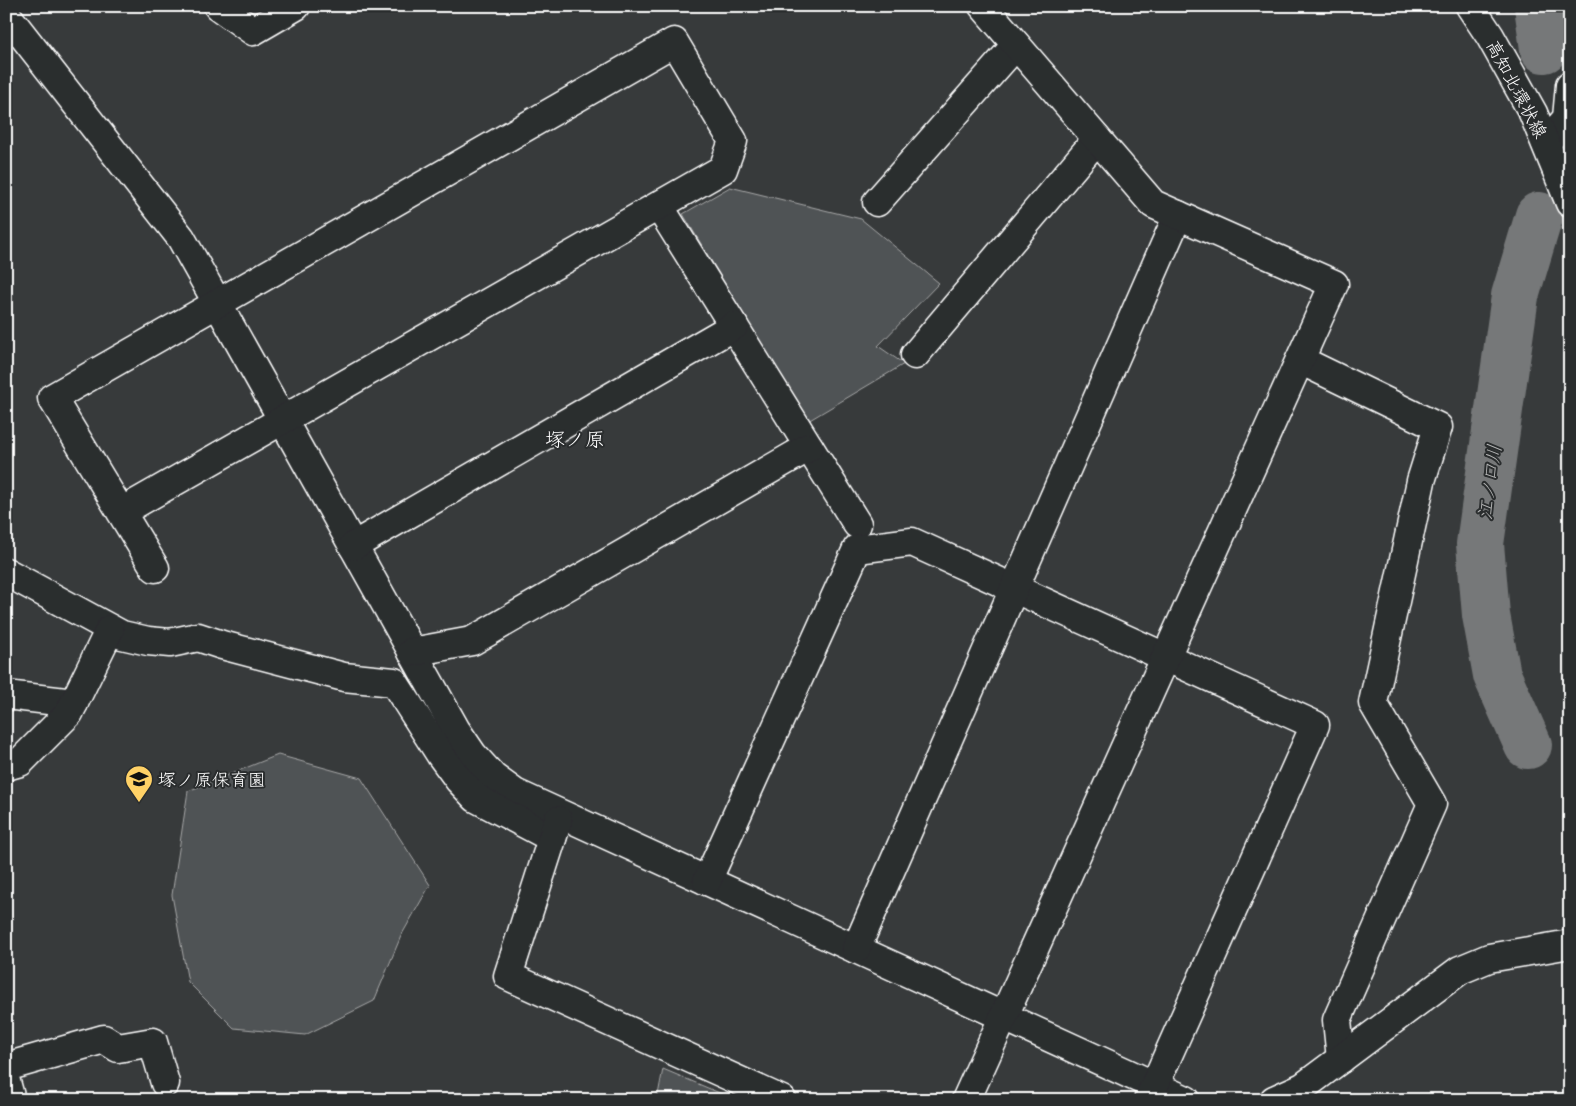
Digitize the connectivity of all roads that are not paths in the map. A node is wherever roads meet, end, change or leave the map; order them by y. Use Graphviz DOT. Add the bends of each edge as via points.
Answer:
graph roads {
  1 [pos="218,6"];
  2 [pos="296,6"];
  3 [pos="983,6"];
  4 [pos="1470,6"];
  5 [pos="6,14"];
  6 [pos="1016,45"];
  7 [pos="1570,84"];
  8 [pos="1568,119"];
  9 [pos="1097,139"];
  10 [pos="1546,143"];
  11 [pos="878,202"];
  12 [pos="1570,203"];
  13 [pos="659,206"];
  14 [pos="1178,215"];
  15 [pos="218,304"];
  16 [pos="734,326"];
  17 [pos="916,355"];
  18 [pos="1300,360"];
  19 [pos="283,420"];
  20 [pos="809,448"];
  21 [pos="121,512"];
  22 [pos="857,524"];
  23 [pos="353,546"];
  24 [pos="155,568"];
  25 [pos="6,572"];
  26 [pos="1014,589"];
  27 [pos="110,629"];
  28 [pos="412,652"];
  29 [pos="1166,658"];
  30 [pos="6,695"];
  31 [pos="74,703"];
  32 [pos="6,766"];
  33 [pos="556,825"];
  34 [pos="707,881"];
  35 [pos="1570,944"];
  36 [pos="856,949"];
  37 [pos="1003,1016"];
  38 [pos="1341,1059"];
  39 [pos="6,1067"];
  40 [pos="6,1082"];
  41 [pos="165,1083"];
  42 [pos="1151,1093"];
  43 [pos="11,1100"];
  44 [pos="782,1100"];
  45 [pos="966,1100"];
  46 [pos="1186,1100"];
  47 [pos="1274,1100"];
  1 -- 2 [label="street" via="253,32"];
  3 -- 6 [label="street"];
  4 -- 10 [label="street, 高知北環状線" via="1533,113"];
  5 -- 15 [label="street" via="181,238"];
  6 -- 9 [label="street"];
  6 -- 11 [label="street"];
  7 -- 8 [label="street"];
  8 -- 10 [label="street"];
  9 -- 14 [label="street" via="1153,204"];
  9 -- 17 [label="street"];
  10 -- 12 [label="street, 高知北環状線"];
  13 -- 15 [label="street" via="723,169 733,140 674,42"];
  13 -- 16 [label="street"];
  13 -- 19 [label="street"];
  14 -- 18 [label="street" via="1334,284"];
  14 -- 26 [label="street"];
  15 -- 19 [label="street"];
  15 -- 21 [label="street" via="52,398"];
  16 -- 20 [label="street"];
  16 -- 23 [label="street"];
  18 -- 29 [label="street"];
  18 -- 38 [label="street" via="1438,426 1421,481 1374,702 1432,804 1337,1020"];
  19 -- 21 [label="street"];
  19 -- 23 [label="street"];
  20 -- 22 [label="street"];
  20 -- 28 [label="street" via="472,641"];
  21 -- 24 [label="street"];
  23 -- 28 [label="street"];
  25 -- 27 [label="street"];
  26 -- 29 [label="street"];
  26 -- 34 [label="street" via="912,542 857,549"];
  26 -- 36 [label="street"];
  27 -- 31 [label="street"];
  27 -- 33 [label="street" via="122,635 170,643 198,637 344,677 394,682 440,754 476,798 495,809"];
  28 -- 33 [label="street" via="473,755 493,777"];
  29 -- 37 [label="street"];
  29 -- 42 [label="street" via="1315,725"];
  30 -- 31 [label="street"];
  31 -- 32 [label="street" via="69,713 20,762"];
  33 -- 34 [label="street"];
  33 -- 44 [label="street" via="508,976"];
  34 -- 36 [label="street"];
  35 -- 38 [label="street" via="1489,958 1460,970"];
  36 -- 37 [label="street"];
  37 -- 42 [label="street"];
  37 -- 45 [label="street"];
  38 -- 47 [label="street" via="1303,1087"];
  39 -- 41 [label="street" via="104,1039 118,1048 153,1042"];
  40 -- 43 [label="street"];
  42 -- 46 [label="street"];
}
